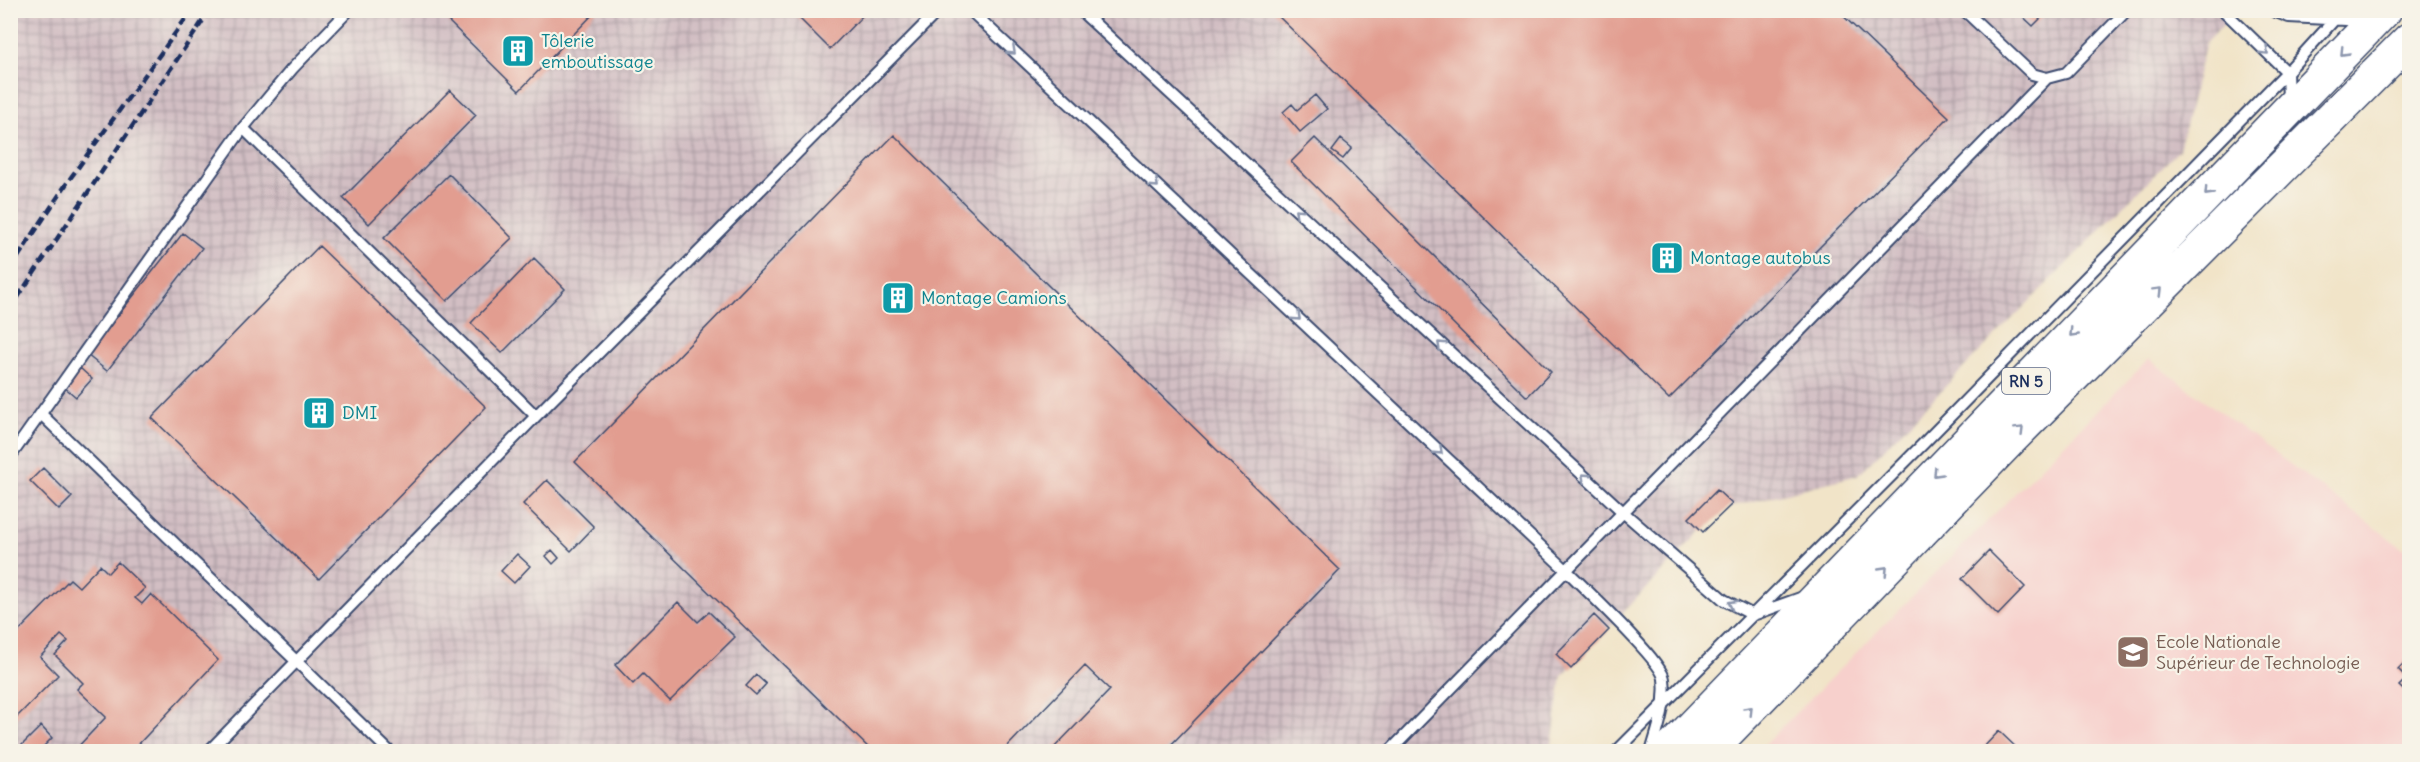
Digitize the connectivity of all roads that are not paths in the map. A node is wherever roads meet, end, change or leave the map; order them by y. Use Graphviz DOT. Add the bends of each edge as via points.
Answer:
graph roads {
  1 [pos="349,10"];
  2 [pos="939,10"];
  3 [pos="970,10"];
  4 [pos="1080,10"];
  5 [pos="1964,10"];
  6 [pos="2127,10"];
  7 [pos="2223,10"];
  8 [pos="2271,10"];
  9 [pos="2380,16"];
  10 [pos="2335,19"];
  11 [pos="2409,39"];
  12 [pos="2287,72"];
  13 [pos="2047,78"];
  14 [pos="2289,109"];
  15 [pos="243,128"];
  16 [pos="41,414"];
  17 [pos="536,416"];
  18 [pos="10,457"];
  19 [pos="1623,512"];
  20 [pos="1566,570"];
  21 [pos="1826,588"];
  22 [pos="1753,615"];
  23 [pos="298,661"];
  24 [pos="1663,705"];
  25 [pos="208,752"];
  26 [pos="390,752"];
  27 [pos="1389,752"];
  28 [pos="1616,752"];
  29 [pos="1651,752"];
  30 [pos="1668,752"];
  31 [pos="1708,752"];
  1 -- 15 [label="lane"];
  2 -- 17 [label="lane"];
  3 -- 20 [label="lane, one-way"];
  19 -- 4 [label="lane, one-way"];
  5 -- 13 [label="lane" via="2032,75"];
  6 -- 13 [label="lane" via="2066,73"];
  7 -- 12 [label="lane, one-way"];
  8 -- 10 [label="lane" via="2289,18"];
  9 -- 10 [label="lane"];
  9 -- 14 [label="highway, RN 5, one-way"];
  10 -- 12 [label="lane"];
  31 -- 11 [label="highway, RN 5, one-way"];
  12 -- 14 [label="lane"];
  12 -- 22 [label="lane"];
  13 -- 19 [label="lane"];
  14 -- 21 [label="highway, RN 5, one-way"];
  15 -- 16 [label="lane"];
  15 -- 17 [label="lane"];
  16 -- 18 [label="lane"];
  16 -- 23 [label="lane"];
  17 -- 23 [label="lane"];
  19 -- 20 [label="lane"];
  22 -- 19 [label="lane, one-way" via="1724,600"];
  20 -- 24 [label="lane" via="1647,650 1665,676"];
  20 -- 27 [label="lane"];
  21 -- 22 [label="lane"];
  21 -- 30 [label="highway, RN 5"];
  22 -- 24 [label="lane"];
  23 -- 25 [label="lane"];
  23 -- 26 [label="lane"];
  24 -- 28 [label="lane"];
  24 -- 29 [label="lane"];
}
